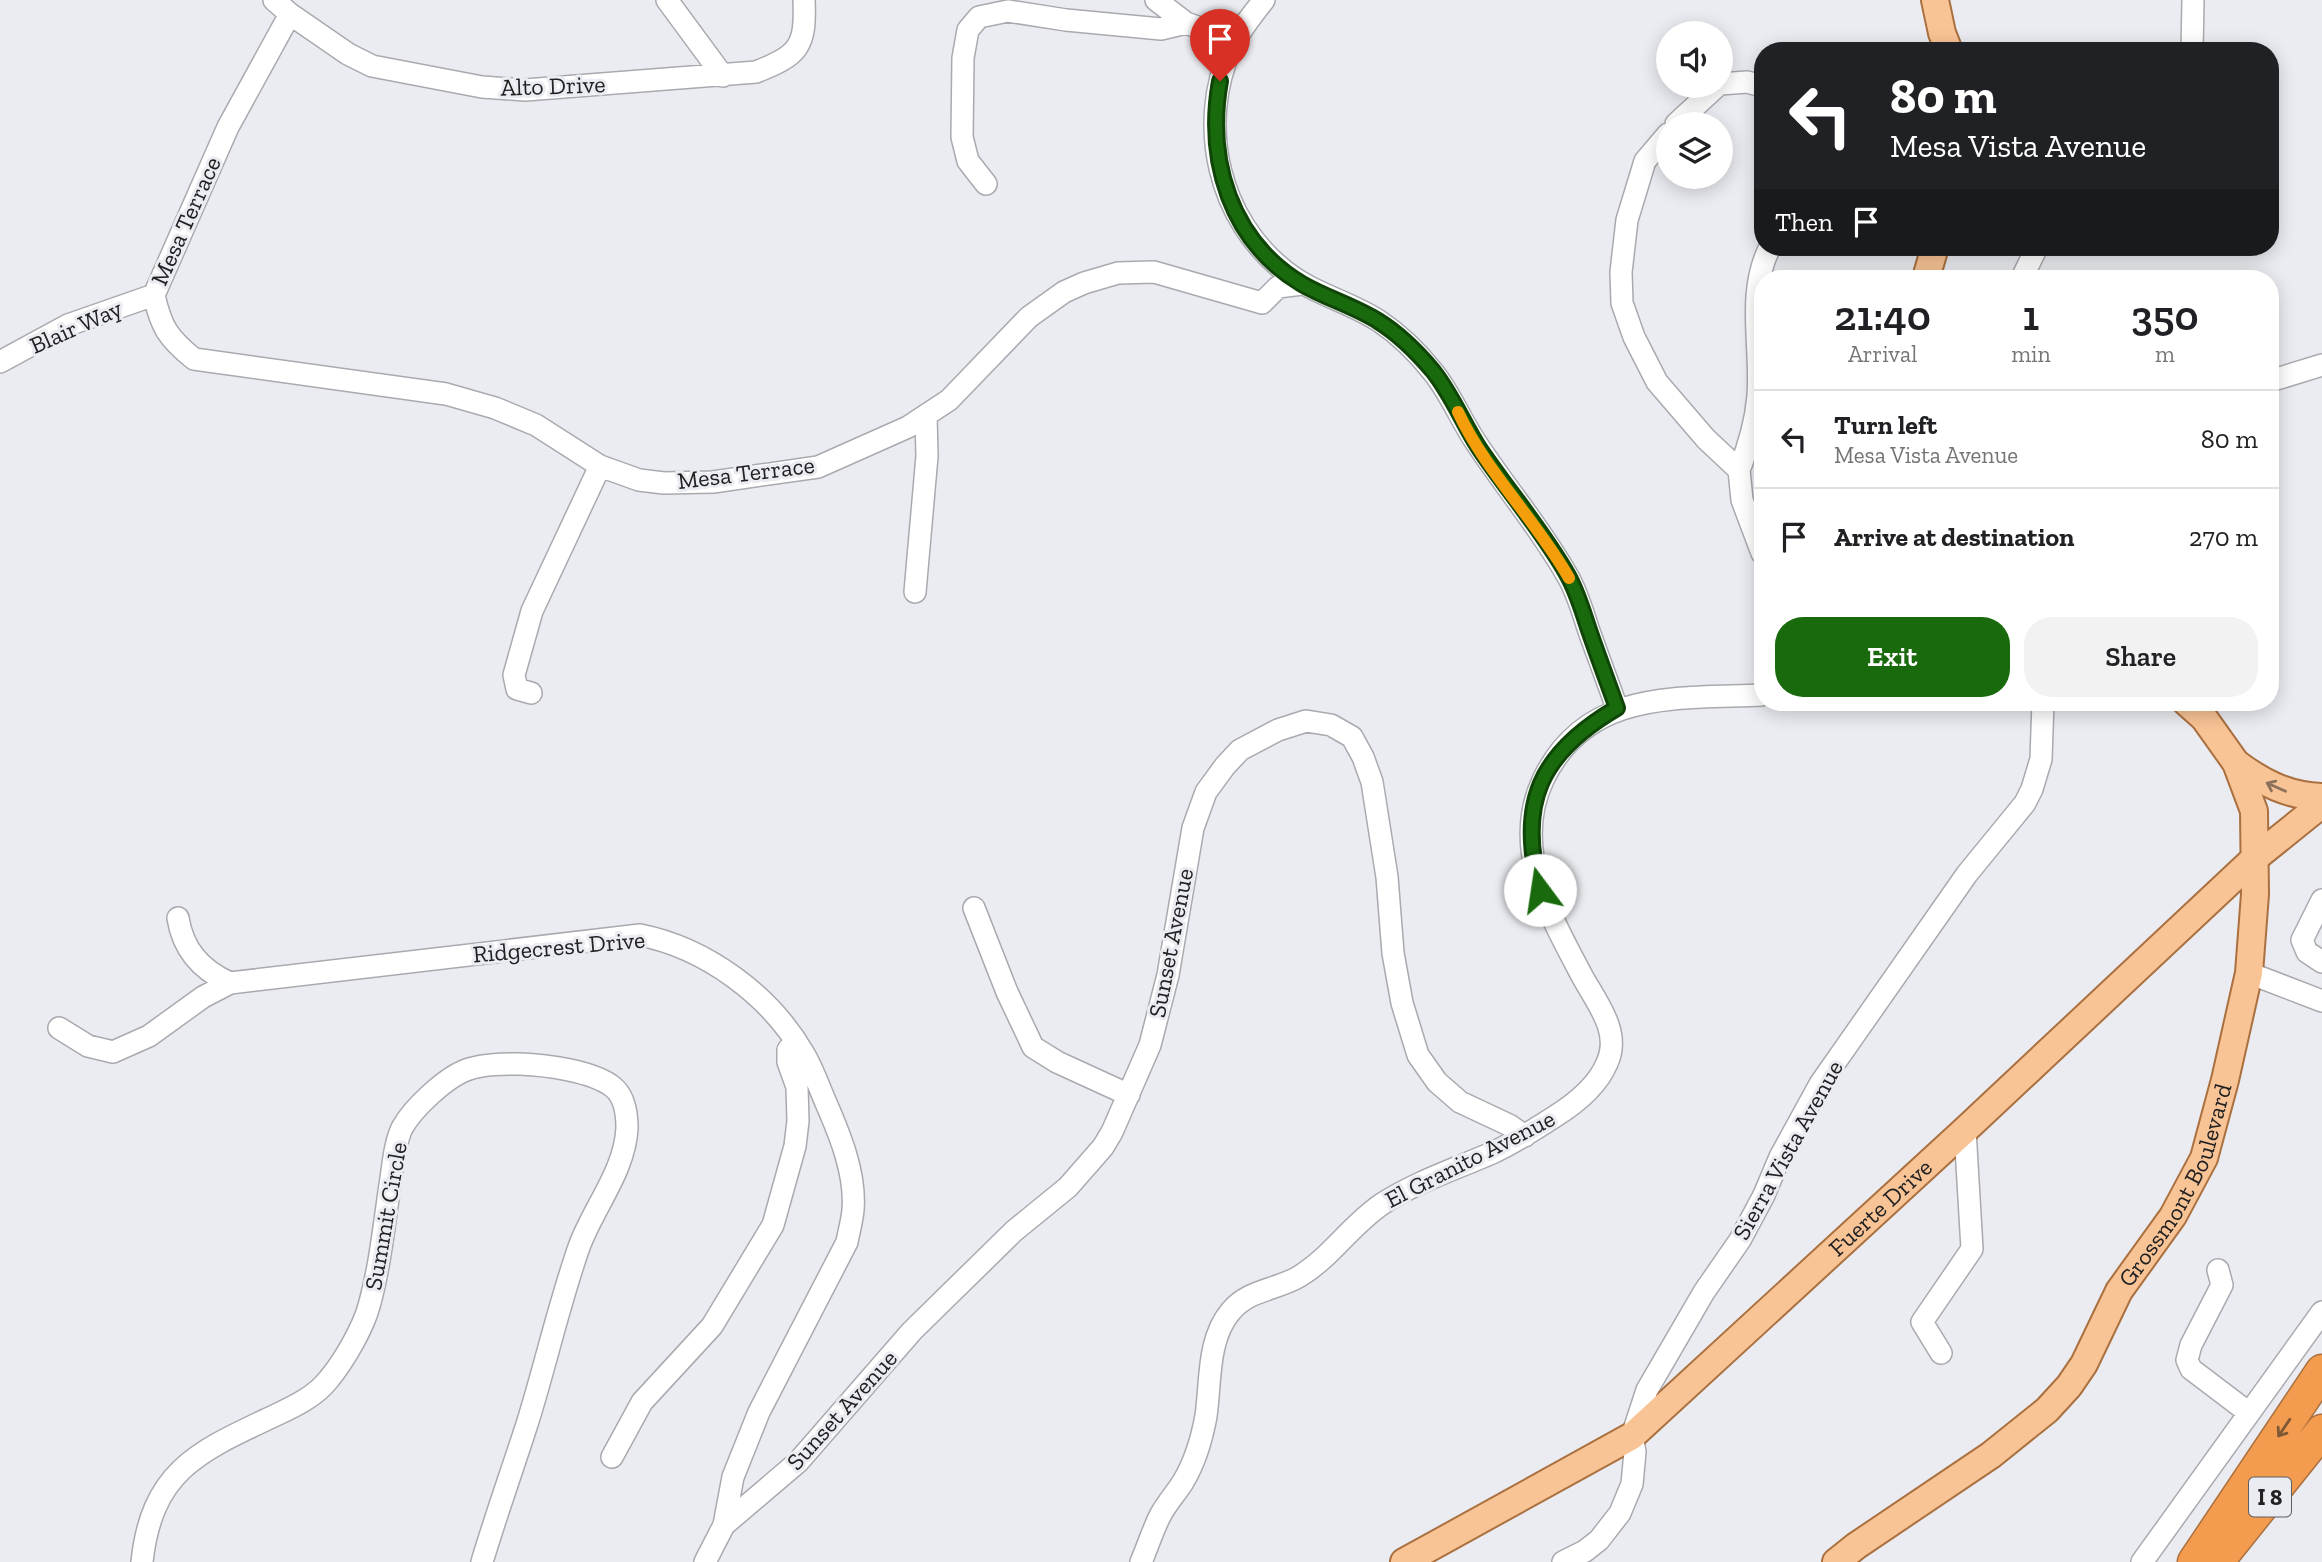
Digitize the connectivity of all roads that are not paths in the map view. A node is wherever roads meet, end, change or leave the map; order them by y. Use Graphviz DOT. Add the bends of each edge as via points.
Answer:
graph roads {
  1 [pos="667,0"];
  2 [pos="804,0"];
  3 [pos="1156,0"];
  4 [pos="1264,0"];
  5 [pos="1935,0"];
  6 [pos="2193,0"];
  7 [pos="282,7"];
  8 [pos="1186,23"];
  9 [pos="1237,37"];
  10 [pos="1946,42"];
  11 [pos="2192,42"];
  12 [pos="723,76"];
  13 [pos="1733,84"];
  14 [pos="1754,84"];
  15 [pos="1705,98"];
  16 [pos="1689,112"];
  17 [pos="1656,148"];
  18 [pos="986,184"];
  19 [pos="1302,284"];
  20 [pos="154,295"];
  21 [pos="0,362"];
  22 [pos="2322,365"];
  23 [pos="2279,378"];
  24 [pos="926,415"];
  25 [pos="1754,416"];
  26 [pos="600,466"];
  27 [pos="1739,470"];
  28 [pos="1754,532"];
  29 [pos="915,592"];
  30 [pos="531,693"];
  31 [pos="1754,695"];
  32 [pos="1617,708"];
  33 [pos="2043,711"];
  34 [pos="2196,711"];
  35 [pos="2236,763"];
  36 [pos="2322,797"];
  37 [pos="2322,803"];
  38 [pos="2255,858"];
  39 [pos="2322,900"];
  40 [pos="974,908"];
  41 [pos="178,918"];
  42 [pos="2322,962"];
  43 [pos="2249,973"];
  44 [pos="230,984"];
  45 [pos="2322,1001"];
  46 [pos="59,1028"];
  47 [pos="795,1041"];
  48 [pos="1129,1095"];
  49 [pos="1965,1130"];
  50 [pos="1525,1136"];
  51 [pos="2218,1270"];
  52 [pos="2322,1312"];
  53 [pos="1941,1353"];
  54 [pos="2322,1371"];
  55 [pos="2249,1413"];
  56 [pos="2322,1432"];
  57 [pos="1632,1436"];
  58 [pos="611,1457"];
  59 [pos="723,1525"];
  60 [pos="142,1562"];
  61 [pos="482,1562"];
  62 [pos="705,1562"];
  63 [pos="1141,1562"];
  64 [pos="1404,1562"];
  65 [pos="1563,1562"];
  66 [pos="1836,1562"];
  67 [pos="2142,1562"];
  68 [pos="2194,1562"];
  69 [pos="2217,1562"];
  1 -- 12 [label="street"];
  2 -- 12 [label="street, Alto Drive" via="806,28 795,52 756,72"];
  3 -- 8 [label="street"];
  4 -- 9 [label="street"];
  5 -- 10 [label="main road"];
  6 -- 11 [label="street"];
  7 -- 12 [label="street, Alto Drive" via="372,66 482,87 525,90"];
  7 -- 20 [label="street, Mesa Terrace"];
  8 -- 9 [label="street"];
  8 -- 18 [label="street" via="1161,29 1007,11 979,17 968,30 963,58 962,137 968,161"];
  9 -- 19 [label="street" via="1216,101 1215,142 1222,178 1235,211 1256,243"];
  13 -- 14 [label="street"];
  15 -- 16 [label="street"];
  17 -- 27 [label="street" via="1645,161 1628,220 1622,303 1657,382"];
  19 -- 24 [label="street, Mesa Terrace" via="1278,287 1262,303 1154,272 1118,273 1084,283 1046,303 949,400"];
  19 -- 32 [label="street" via="1378,320 1434,373 1465,427 1568,576"];
  20 -- 21 [label="street, Blair Way" via="68,325"];
  20 -- 26 [label="street, Mesa Terrace" via="160,322 173,342 194,359 446,394 536,425"];
  22 -- 23 [label="street"];
  24 -- 26 [label="street, Mesa Terrace" via="818,467 713,482 664,483 639,480"];
  24 -- 29 [label="street" via="927,456"];
  25 -- 27 [label="street"];
  26 -- 30 [label="street" via="532,611 514,675 517,690"];
  27 -- 28 [label="street" via="1742,500"];
  31 -- 32 [label="street, El Granito Avenue" via="1665,699"];
  32 -- 50 [label="street, El Granito Avenue" via="1573,738 1551,764 1535,801 1530,840 1540,890 1606,1019 1611,1051 1608,1063 1583,1096"];
  33 -- 57 [label="street, Sierra Vista Avenue" via="2040,759 2025,803 1967,874 1820,1084 1740,1240 1647,1390"];
  34 -- 35 [label="main road, Grossmont Boulevard"];
  36 -- 35 [label="main road, one-way" via="2283,791"];
  35 -- 38 [label="main road, Grossmont Boulevard" via="2254,811"];
  37 -- 38 [label="main road, Fuerte Drive"];
  38 -- 43 [label="main road, Grossmont Boulevard"];
  38 -- 49 [label="main road, Fuerte Drive"];
  39 -- 42 [label="street" via="2302,940 2307,952"];
  40 -- 48 [label="street" via="1034,1047"];
  41 -- 44 [label="street" via="190,954 212,976"];
  43 -- 45 [label="street"];
  43 -- 66 [label="main road, Grossmont Boulevard" via="2204,1158 2173,1216 2119,1291 2069,1386 1991,1455"];
  44 -- 46 [label="street, Ridgecrest Drive" via="202,997 149,1037 113,1052 88,1046"];
  44 -- 47 [label="street, Ridgecrest Drive" via="640,935 669,941 719,967 757,996"];
  47 -- 58 [label="street" via="788,1050 788,1062 797,1087 798,1121 773,1225 712,1326 642,1402"];
  47 -- 59 [label="street, Ridgecrest Drive" via="837,1128 853,1182 853,1211 847,1242 759,1412 733,1477"];
  48 -- 50 [label="street, Sunset Avenue" via="1150,1045 1168,975 1193,828 1206,793 1240,750 1306,721 1331,725 1352,737 1372,782 1393,953 1418,1055 1437,1082 1460,1102"];
  48 -- 59 [label="street, Sunset Avenue" via="1103,1147 1068,1187 1014,1231 912,1331 798,1462"];
  49 -- 53 [label="street" via="1972,1249 1922,1322"];
  49 -- 57 [label="main road, Fuerte Drive"];
  50 -- 63 [label="street, El Granito Avenue" via="1397,1195 1368,1214 1314,1268 1250,1296 1233,1309 1215,1345 1199,1446"];
  51 -- 55 [label="street" via="2222,1285 2187,1360 2191,1369"];
  52 -- 55 [label="street"];
  54 -- 68 [label="highway, one-way"];
  55 -- 67 [label="street"];
  56 -- 69 [label="highway, I 8"];
  57 -- 64 [label="main road, Fuerte Drive"];
  57 -- 65 [label="street, Sierra Vista Avenue" via="1632,1484 1620,1513 1600,1540"];
  59 -- 62 [label="street, Sunset Avenue"];
  60 -- 61 [label="street, Summit Circle" via="152,1509 192,1460 222,1439 311,1396 328,1381 347,1352 369,1309 402,1129 418,1108 467,1069 532,1065 594,1076 615,1088 624,1102 626,1129 620,1162 586,1227 571,1269"];
}
